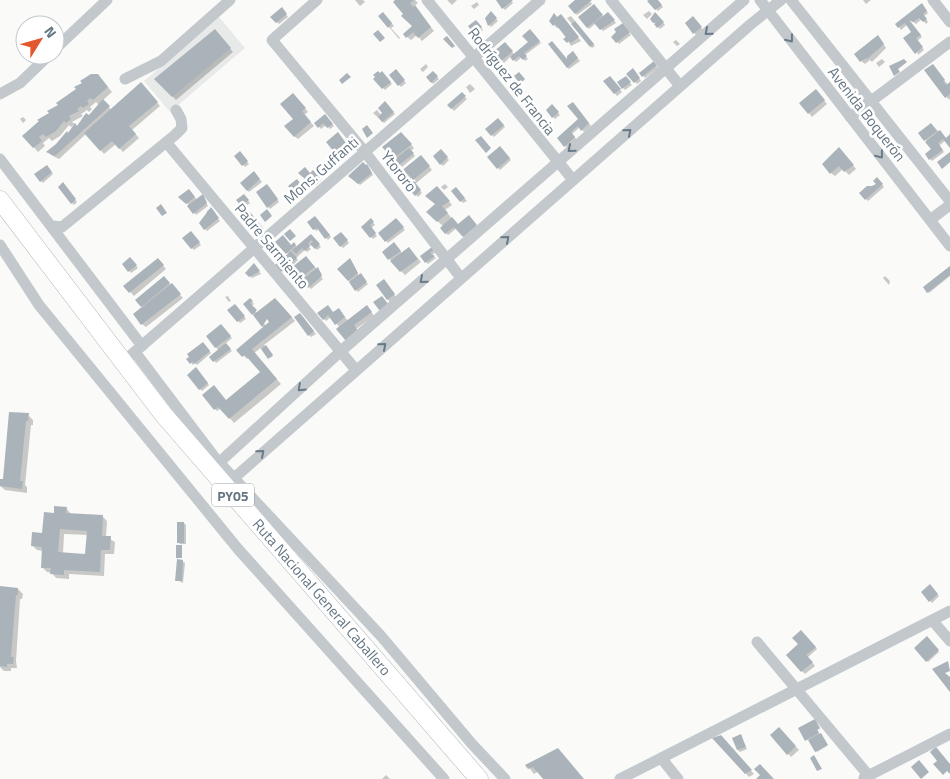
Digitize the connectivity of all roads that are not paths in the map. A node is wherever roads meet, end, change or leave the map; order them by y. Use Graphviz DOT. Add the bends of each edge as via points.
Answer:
graph roads {
  1 [pos="107,0"];
  2 [pos="230,0"];
  3 [pos="317,0"];
  4 [pos="427,0"];
  5 [pos="540,0"];
  6 [pos="611,0"];
  7 [pos="744,0"];
  8 [pos="760,0"];
  9 [pos="781,0"];
  10 [pos="791,0"];
  11 [pos="933,0"];
  12 [pos="768,10"];
  13 [pos="950,22"];
  14 [pos="65,40"];
  15 [pos="950,42"];
  16 [pos="475,57"];
  17 [pos="38,65"];
  18 [pos="664,69"];
  19 [pos="125,79"];
  20 [pos="680,86"];
  21 [pos="0,94"];
  22 [pos="872,101"];
  23 [pos="176,110"];
  24 [pos="850,117"];
  25 [pos="166,142"];
  26 [pos="365,152"];
  27 [pos="0,159"];
  28 [pos="557,162"];
  29 [pos="4,173"];
  30 [pos="573,180"];
  31 [pos="0,200"];
  32 [pos="950,203"];
  33 [pos="930,220"];
  34 [pos="53,226"];
  35 [pos="0,245"];
  36 [pos="950,246"];
  37 [pos="254,248"];
  38 [pos="447,259"];
  39 [pos="461,278"];
  40 [pos="341,351"];
  41 [pos="133,353"];
  42 [pos="356,370"];
  43 [pos="216,466"];
  44 [pos="229,481"];
  45 [pos="950,611"];
  46 [pos="932,620"];
  47 [pos="950,641"];
  48 [pos="757,642"];
  49 [pos="797,689"];
  50 [pos="950,734"];
  51 [pos="662,759"];
  52 [pos="866,777"];
  53 [pos="444,779"];
  54 [pos="479,779"];
  55 [pos="505,779"];
  56 [pos="620,779"];
  57 [pos="678,779"];
  1 -- 14 [label="street"];
  2 -- 19 [label="street" via="161,61"];
  3 -- 26 [label="street, Ytororo" via="272,40"];
  4 -- 16 [label="street, Rodríguez de Francia"];
  5 -- 16 [label="street, Mons. Guffanti"];
  6 -- 18 [label="street"];
  7 -- 18 [label="street, one-way"];
  8 -- 12 [label="street, Avenida Boquerón"];
  9 -- 12 [label="street"];
  10 -- 22 [label="street, Avenida Boquerón"];
  11 -- 13 [label="street"];
  12 -- 20 [label="street"];
  12 -- 24 [label="street, Avenida Boquerón, one-way"];
  15 -- 22 [label="street"];
  16 -- 26 [label="street, Mons. Guffanti"];
  16 -- 28 [label="street, Rodríguez de Francia"];
  17 -- 21 [label="street" via="20,82"];
  18 -- 20 [label="street"];
  18 -- 28 [label="street, one-way"];
  30 -- 20 [label="street, one-way"];
  22 -- 24 [label="street"];
  22 -- 32 [label="street, Avenida Boquerón"];
  23 -- 25 [label="street" via="182,128"];
  24 -- 33 [label="street, Avenida Boquerón, one-way"];
  25 -- 34 [label="street" via="62,227"];
  25 -- 37 [label="street, Padre Sarmiento"];
  26 -- 37 [label="street, Mons. Guffanti"];
  26 -- 38 [label="street, Ytororo"];
  27 -- 29 [label="street"];
  28 -- 30 [label="street, Rodríguez de Francia"];
  28 -- 38 [label="street"];
  29 -- 34 [label="street"];
  39 -- 30 [label="street, one-way"];
  31 -- 41 [label="highway, Ruta Nacional General Caballero / PY05"];
  32 -- 33 [label="street"];
  33 -- 36 [label="street, Avenida Boquerón"];
  34 -- 41 [label="street"];
  35 -- 53 [label="street" via="39,306 238,548"];
  37 -- 40 [label="street, Padre Sarmiento"];
  37 -- 41 [label="street, Mons. Guffanti"];
  38 -- 39 [label="street, Ytororo"];
  38 -- 40 [label="street, one-way"];
  42 -- 39 [label="street, one-way"];
  40 -- 42 [label="street, Padre Sarmiento"];
  40 -- 43 [label="street, one-way"];
  41 -- 43 [label="highway, Ruta Nacional General Caballero / PY05"];
  44 -- 42 [label="street, one-way"];
  43 -- 44 [label="highway, Ruta Nacional General Caballero / PY05"];
  44 -- 54 [label="highway, Ruta Nacional General Caballero / PY05"];
  44 -- 55 [label="street" via="381,636"];
  45 -- 46 [label="street"];
  46 -- 47 [label="street"];
  46 -- 49 [label="street"];
  48 -- 49 [label="street"];
  49 -- 51 [label="street"];
  49 -- 52 [label="street"];
  50 -- 52 [label="street"];
  51 -- 56 [label="street"];
  51 -- 57 [label="street"];
}
